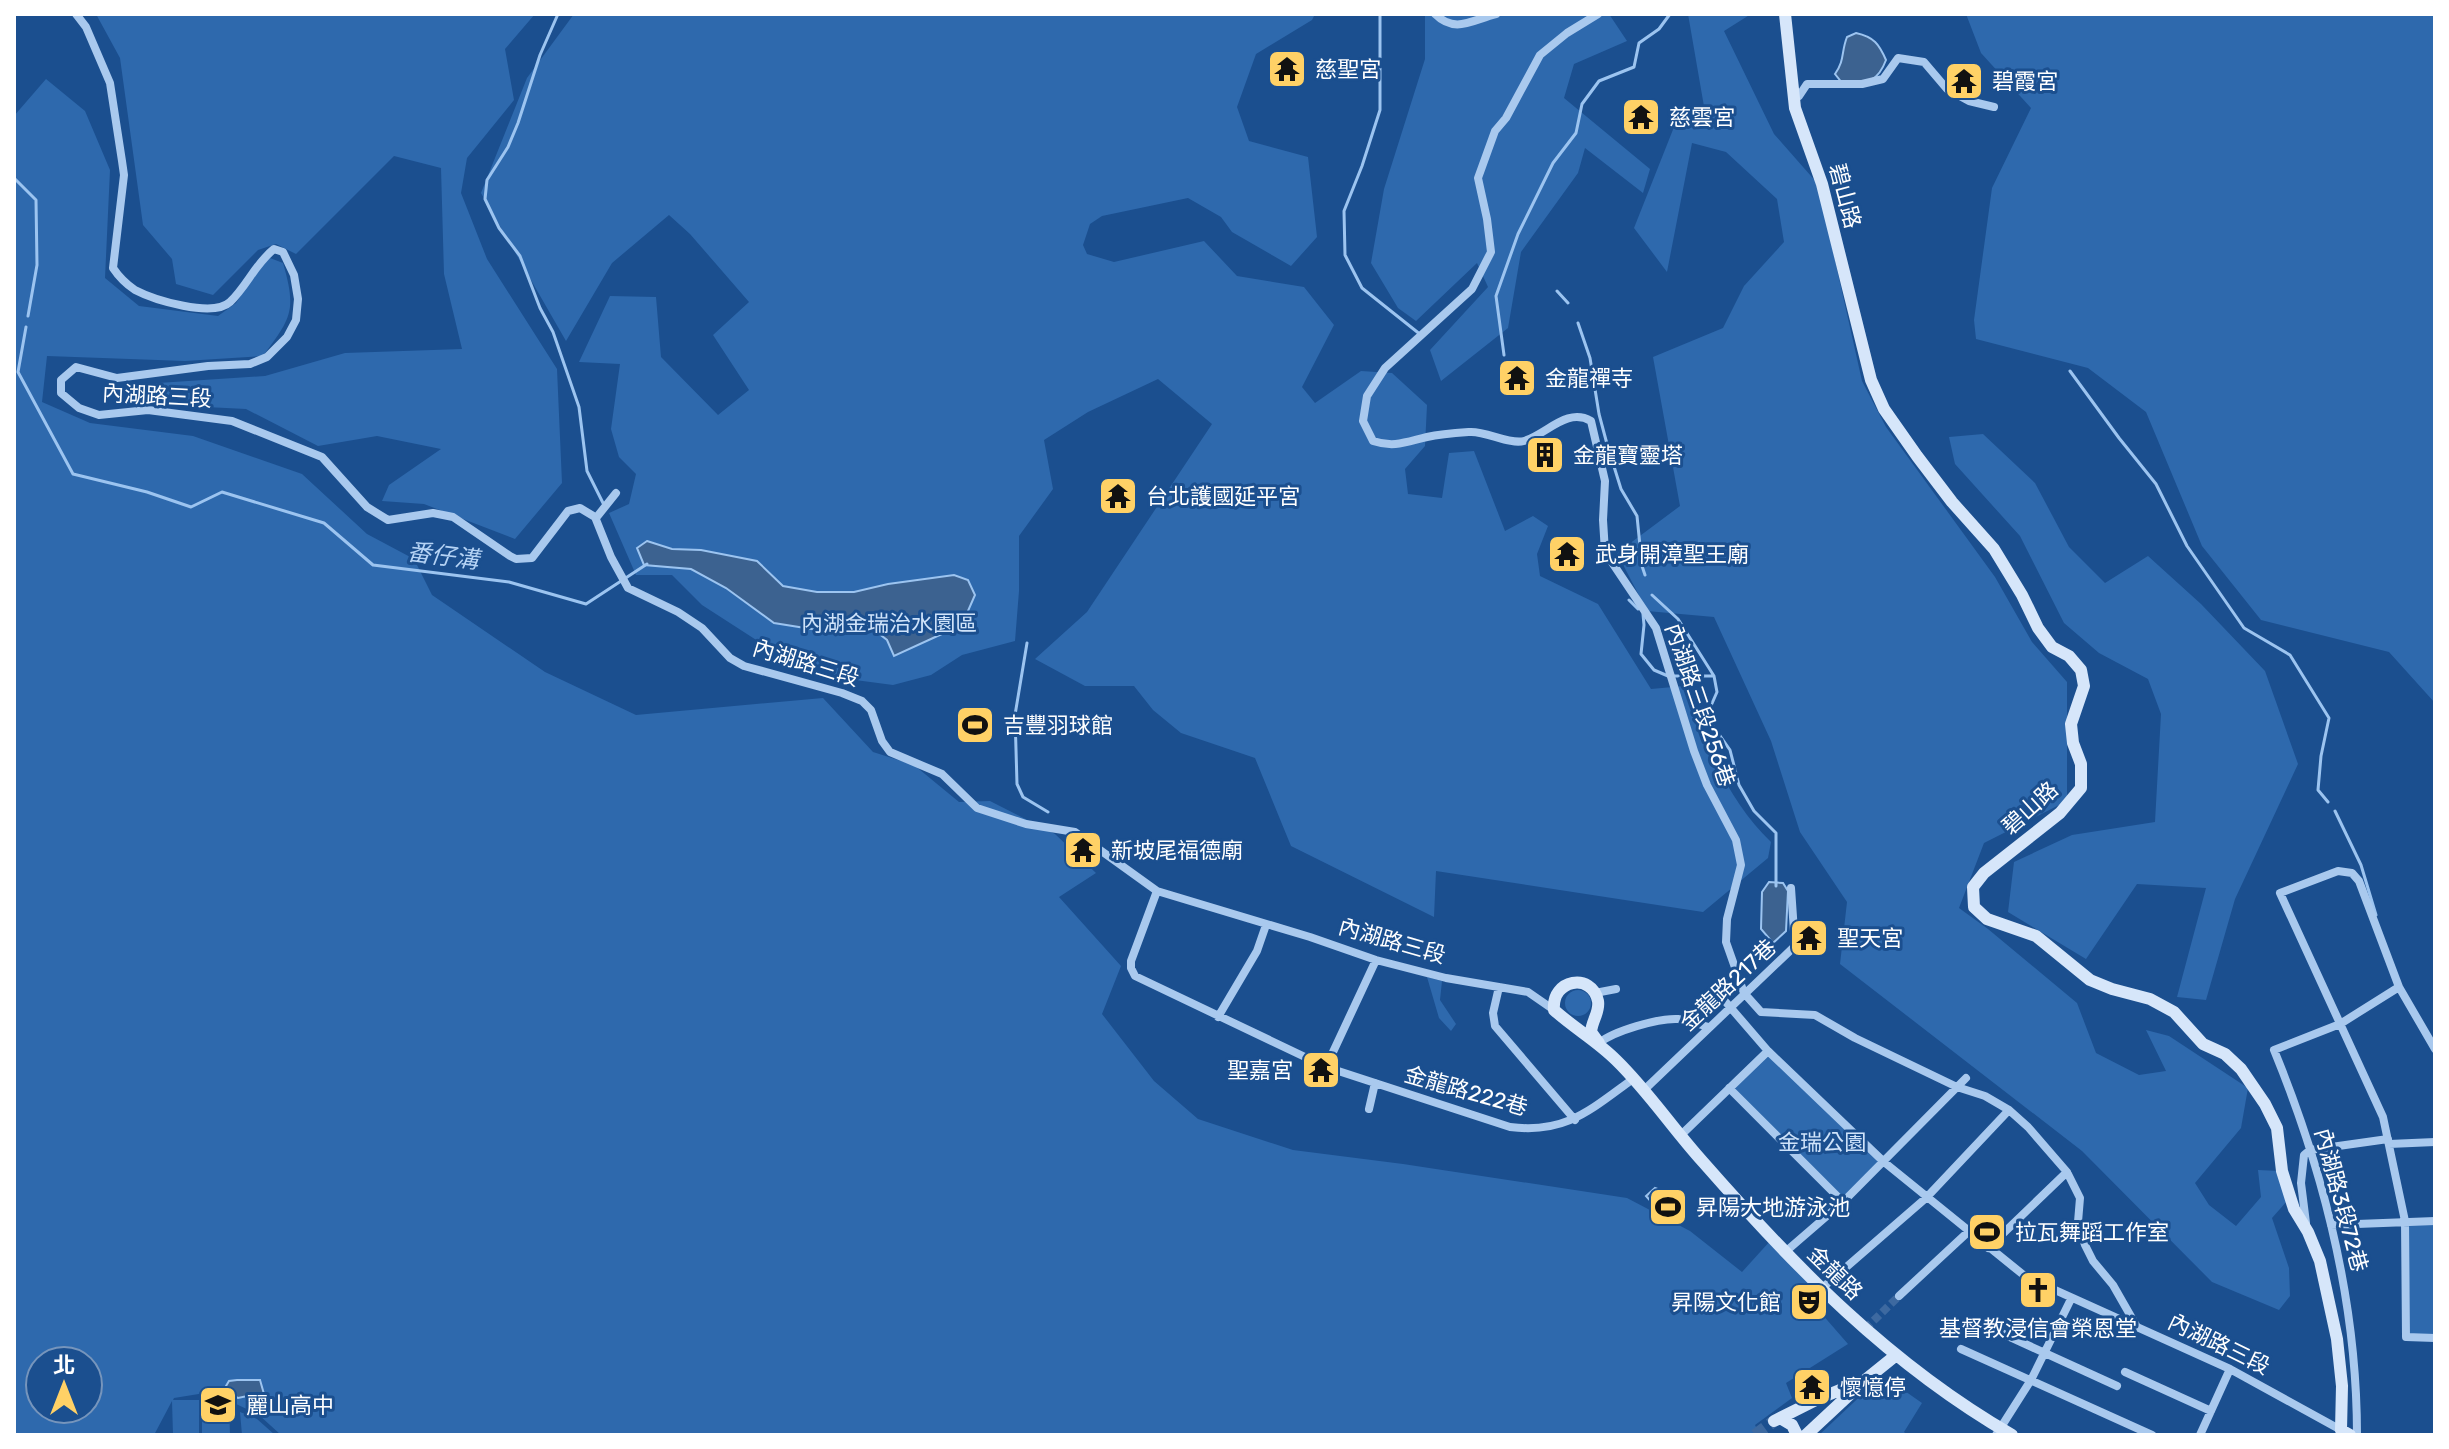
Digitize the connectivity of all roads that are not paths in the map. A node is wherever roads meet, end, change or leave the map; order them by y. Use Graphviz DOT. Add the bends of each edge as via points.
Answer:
graph roads {
  1 [pos="76,14"];
  2 [pos="1435,14"];
  3 [pos="1496,14"];
  4 [pos="1598,14"];
  5 [pos="1785,14"];
  6 [pos="1794,99"];
  7 [pos="1994,107"];
  8 [pos="616,493"];
  9 [pos="596,518"];
  10 [pos="1791,888"];
  11 [pos="1157,891"];
  12 [pos="1266,925"];
  13 [pos="1376,960"];
  14 [pos="1499,987"];
  15 [pos="2399,987"];
  16 [pos="1616,989"];
  17 [pos="1595,993"];
  18 [pos="1744,993"];
  19 [pos="1727,1003"];
  20 [pos="1554,1010"];
  21 [pos="1761,1012"];
  22 [pos="1218,1017"];
  23 [pos="1746,1024"];
  24 [pos="2340,1024"];
  25 [pos="1708,1027"];
  26 [pos="1599,1043"];
  27 [pos="2435,1047"];
  28 [pos="1768,1051"];
  29 [pos="1326,1067"];
  30 [pos="1966,1078"];
  31 [pos="1633,1079"];
  32 [pos="1375,1083"];
  33 [pos="1957,1087"];
  34 [pos="1729,1088"];
  35 [pos="1643,1091"];
  36 [pos="1369,1109"];
  37 [pos="2009,1110"];
  38 [pos="1575,1120"];
  39 [pos="1680,1136"];
  40 [pos="2388,1142"];
  41 [pos="2435,1142"];
  42 [pos="2310,1150"];
  43 [pos="1884,1162"];
  44 [pos="2067,1172"];
  45 [pos="1926,1198"];
  46 [pos="1843,1202"];
  47 [pos="2405,1221"];
  48 [pos="2435,1221"];
  49 [pos="2331,1225"];
  50 [pos="1968,1232"];
  51 [pos="2308,1232"];
  52 [pos="1988,1248"];
  53 [pos="1784,1253"];
  54 [pos="1821,1289"];
  55 [pos="1899,1296"];
  56 [pos="2071,1299"];
  57 [pos="1986,1326"];
  58 [pos="2137,1327"];
  59 [pos="2435,1338"];
  60 [pos="1961,1349"];
  61 [pos="2045,1352"];
  62 [pos="1895,1356"];
  63 [pos="2230,1369"];
  64 [pos="2125,1372"];
  65 [pos="2031,1380"];
  66 [pos="1864,1381"];
  67 [pos="1800,1386"];
  68 [pos="2117,1386"];
  69 [pos="1805,1406"];
  70 [pos="2211,1411"];
  71 [pos="1817,1426"];
  72 [pos="2003,1433"];
  73 [pos="2346,1433"];
  74 [pos="1797,1435"];
  75 [pos="1806,1435"];
  76 [pos="2152,1435"];
  77 [pos="2200,1435"];
  78 [pos="2357,1435"];
  1 -- 9 [label="street, 內湖路三段" via="110,83 124,175 113,268 119,278 157,300 209,309 228,304 274,249 288,262 298,299 287,337 259,361 117,378 76,367 61,380 61,393 99,415 148,410 232,421 322,457 367,507 388,520 453,517 516,559 532,558 568,511 580,508"];
  2 -- 3 [label="street" via="1460,26"];
  4 -- 18 [label="street, 內湖路三段256巷" via="1540,55 1495,131 1478,178 1491,252 1472,289 1385,368 1367,396 1363,421 1373,441 1388,446 1474,432 1522,442 1570,417 1591,421 1605,481 1605,552 1656,628 1694,751 1736,840 1741,865 1726,942"];
  5 -- 6 [label="street, 碧山路"];
  6 -- 7 [label="street" via="1807,84 1883,79 1898,58 1924,62 1947,89"];
  6 -- 51 [label="street, 碧山路" via="1822,184 1871,380 1884,409 1994,549 2052,647 2081,670 2084,686 2071,724 2081,788 2060,813 1984,873 1973,887 1974,907 1987,919 2036,936 2090,980 2174,1012 2203,1044 2241,1069 2277,1128 2282,1171"];
  8 -- 9 [label="street"];
  9 -- 11 [label="street, 內湖路三段" via="628,588 702,628 730,658 862,701 890,752 942,774 977,808 1075,832"];
  10 -- 18 [label="street, 金龍路217巷" via="1795,946"];
  11 -- 12 [label="street, 內湖路三段"];
  11 -- 22 [label="street, 金龍路222巷" via="1131,968 1135,976"];
  12 -- 13 [label="street, 內湖路三段"];
  12 -- 22 [label="street" via="1257,951"];
  13 -- 14 [label="street, 內湖路三段"];
  13 -- 29 [label="street"];
  14 -- 20 [label="street, 內湖路三段" via="1528,992"];
  14 -- 38 [label="street" via="1495,1026"];
  15 -- 24 [label="street"];
  15 -- 24 [label="street" via="2352,873 2338,871 2280,893"];
  15 -- 27 [label="street"];
  16 -- 17 [label="street"];
  17 -- 20 [label="street" via="1581,983 1566,985 1556,996"];
  17 -- 26 [label="street" via="1599,1005 1591,1032"];
  18 -- 19 [label="street, 金龍路217巷"];
  18 -- 21 [label="street"];
  19 -- 23 [label="street"];
  19 -- 25 [label="street, 金龍路217巷"];
  20 -- 26 [label="street, 金龍路"];
  21 -- 23 [label="street"];
  21 -- 33 [label="street, 內湖路三段" via="1815,1015"];
  22 -- 29 [label="street, 金龍路222巷"];
  23 -- 28 [label="street"];
  24 -- 40 [label="street" via="2378,1105"];
  24 -- 42 [label="street, 內湖路3段72巷" via="2274,1050"];
  25 -- 26 [label="street" via="1665,1020"];
  25 -- 35 [label="street, 金龍路217巷"];
  26 -- 31 [label="street, 金龍路"];
  28 -- 34 [label="street"];
  28 -- 43 [label="street"];
  29 -- 32 [label="street, 金龍路222巷"];
  30 -- 33 [label="street"];
  31 -- 35 [label="street, 金龍路"];
  31 -- 38 [label="street, 金龍路222巷"];
  32 -- 36 [label="street"];
  32 -- 38 [label="street, 金龍路222巷" via="1510,1127"];
  33 -- 37 [label="street, 內湖路三段"];
  33 -- 43 [label="street"];
  34 -- 39 [label="street"];
  34 -- 46 [label="street"];
  35 -- 39 [label="street, 金龍路"];
  37 -- 44 [label="street, 內湖路三段"];
  37 -- 45 [label="street"];
  39 -- 53 [label="street, 金龍路"];
  40 -- 41 [label="street"];
  40 -- 42 [label="street"];
  40 -- 47 [label="street"];
  42 -- 49 [label="street, 內湖路3段72巷"];
  42 -- 51 [label="street" via="2301,1166"];
  43 -- 45 [label="street"];
  43 -- 46 [label="street"];
  44 -- 52 [label="street"];
  44 -- 58 [label="street, 內湖路三段" via="2080,1198 2078,1222 2085,1245"];
  45 -- 50 [label="street"];
  45 -- 54 [label="street"];
  46 -- 53 [label="street"];
  47 -- 48 [label="street"];
  47 -- 49 [label="street"];
  47 -- 59 [label="street" via="2406,1337"];
  49 -- 78 [label="street, 內湖路3段72巷" via="2353,1340"];
  50 -- 52 [label="street"];
  50 -- 55 [label="street"];
  51 -- 73 [label="street, 碧山路" via="2332,1310"];
  52 -- 56 [label="street" via="2026,1277"];
  53 -- 54 [label="street, 金龍路"];
  54 -- 62 [label="street, 金龍路"];
  56 -- 58 [label="street"];
  56 -- 61 [label="street"];
  57 -- 61 [label="street"];
  58 -- 63 [label="street, 內湖路三段"];
  60 -- 65 [label="street"];
  61 -- 65 [label="street"];
  61 -- 68 [label="street"];
  62 -- 66 [label="street"];
  62 -- 72 [label="street, 金龍路"];
  63 -- 70 [label="street"];
  63 -- 73 [label="street, 內湖路三段"];
  64 -- 70 [label="street"];
  65 -- 72 [label="street"];
  65 -- 76 [label="street"];
  66 -- 69 [label="street"];
  66 -- 71 [label="street"];
  67 -- 69 [label="street"];
  69 -- 71 [label="street" via="1802,1417"];
  69 -- 74 [label="street" via="1777,1420 1792,1425"];
  70 -- 77 [label="street"];
  71 -- 75 [label="street"];
}
